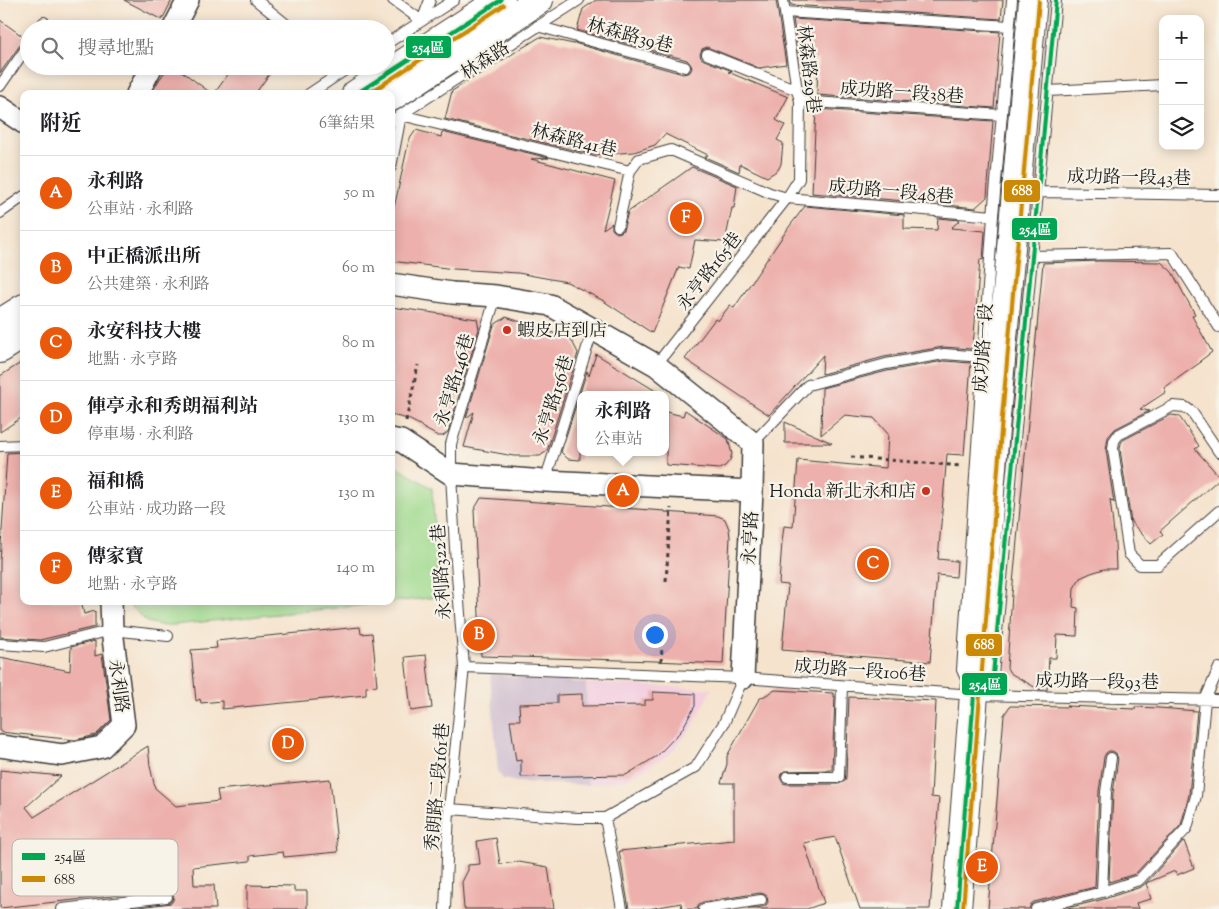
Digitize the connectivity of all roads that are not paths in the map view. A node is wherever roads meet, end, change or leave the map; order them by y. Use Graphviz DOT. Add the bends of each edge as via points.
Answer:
graph roads {
  1 [pos="188,0"];
  2 [pos="256,0"];
  3 [pos="393,0"];
  4 [pos="430,0"];
  5 [pos="454,0"];
  6 [pos="501,0"];
  7 [pos="579,0"];
  8 [pos="783,0"];
  9 [pos="1012,0"];
  10 [pos="1033,0"];
  11 [pos="1042,0"];
  12 [pos="1056,0"];
  13 [pos="785,12"];
  14 [pos="538,13"];
  15 [pos="178,20"];
  16 [pos="281,20"];
  17 [pos="422,21"];
  18 [pos="1010,26"];
  19 [pos="395,38"];
  20 [pos="707,54"];
  21 [pos="20,57"];
  22 [pos="428,60"];
  23 [pos="395,66"];
  24 [pos="686,67"];
  25 [pos="147,75"];
  26 [pos="345,75"];
  27 [pos="1159,85"];
  28 [pos="0,86"];
  29 [pos="139,90"];
  30 [pos="317,90"];
  31 [pos="797,90"];
  32 [pos="1048,91"];
  33 [pos="800,101"];
  34 [pos="396,106"];
  35 [pos="0,107"];
  36 [pos="1002,115"];
  37 [pos="20,120"];
  38 [pos="630,171"];
  39 [pos="1038,192"];
  40 [pos="1219,195"];
  41 [pos="786,198"];
  42 [pos="20,199"];
  43 [pos="0,213"];
  44 [pos="993,216"];
  45 [pos="618,226"];
  46 [pos="1032,256"];
  47 [pos="395,285"];
  48 [pos="496,296"];
  49 [pos="20,310"];
  50 [pos="0,323"];
  51 [pos="1219,327"];
  52 [pos="593,329"];
  53 [pos="20,337"];
  54 [pos="0,350"];
  55 [pos="983,357"];
  56 [pos="656,364"];
  57 [pos="396,440"];
  58 [pos="753,443"];
  59 [pos="20,445"];
  60 [pos="0,446"];
  61 [pos="0,450"];
  62 [pos="1219,452"];
  63 [pos="451,474"];
  64 [pos="544,481"];
  65 [pos="752,491"];
  66 [pos="1219,511"];
  67 [pos="111,605"];
  68 [pos="112,630"];
  69 [pos="168,636"];
  70 [pos="0,644"];
  71 [pos="464,667"];
  72 [pos="1219,668"];
  73 [pos="743,678"];
  74 [pos="842,686"];
  75 [pos="974,695"];
  76 [pos="1205,700"];
  77 [pos="1219,700"];
  78 [pos="0,746"];
  79 [pos="1110,758"];
  80 [pos="786,777"];
  81 [pos="449,809"];
  82 [pos="605,818"];
  83 [pos="1102,892"];
  84 [pos="167,897"];
  85 [pos="760,900"];
  86 [pos="62,909"];
  87 [pos="67,909"];
  88 [pos="445,909"];
  89 [pos="622,909"];
  90 [pos="704,909"];
  91 [pos="957,909"];
  92 [pos="1036,909"];
  1 -- 15 [label="street"];
  2 -- 16 [label="lane"];
  3 -- 17 [label="lane"];
  4 -- 17 [label="lane"];
  5 -- 17 [label="lane"];
  6 -- 22 [label="main road"];
  7 -- 14 [label="lane, 林森路"];
  8 -- 13 [label="lane, 林森路29巷"];
  9 -- 18 [label="lane, 成功路一段"];
  10 -- 75 [label="main road"];
  11 -- 75 [label="lane" via="985,674"];
  12 -- 32 [label="lane"];
  13 -- 18 [label="lane"];
  13 -- 31 [label="lane, 林森路29巷"];
  14 -- 22 [label="main road"];
  14 -- 24 [label="lane, 林森路39巷"];
  14 -- 34 [label="lane, 林森路"];
  17 -- 19 [label="lane"];
  18 -- 36 [label="lane, 成功路一段"];
  20 -- 31 [label="lane"];
  21 -- 28 [label="lane"];
  22 -- 23 [label="main road"];
  22 -- 34 [label="main road, 林森路"];
  25 -- 29 [label="street"];
  26 -- 30 [label="lane"];
  27 -- 32 [label="lane"];
  31 -- 33 [label="lane, 林森路29巷"];
  32 -- 39 [label="lane"];
  33 -- 36 [label="lane, 成功路一段38巷"];
  33 -- 41 [label="lane, 林森路29巷" via="799,179"];
  34 -- 38 [label="lane, 林森路41巷"];
  35 -- 37 [label="street"];
  36 -- 44 [label="lane, 成功路一段"];
  38 -- 41 [label="lane, 林森路41巷" via="639,159 671,150"];
  38 -- 45 [label="lane"];
  39 -- 40 [label="lane, 成功路一段43巷"];
  39 -- 46 [label="lane"];
  41 -- 44 [label="lane, 成功路一段48巷"];
  41 -- 56 [label="lane, 永亨路165巷"];
  42 -- 43 [label="lane"];
  44 -- 55 [label="lane, 成功路一段"];
  46 -- 51 [label="lane" via="1172,253"];
  46 -- 75 [label="lane" via="993,675"];
  47 -- 48 [label="street"];
  48 -- 52 [label="street" via="550,306"];
  48 -- 63 [label="lane, 永亨路146巷" via="451,444"];
  49 -- 50 [label="main road"];
  52 -- 56 [label="street"];
  52 -- 64 [label="lane, 永亨路156巷"];
  53 -- 54 [label="main road"];
  55 -- 58 [label="lane" via="944,354 886,364 808,385"];
  55 -- 75 [label="lane, 成功路一段" via="962,670"];
  56 -- 58 [label="street"];
  57 -- 63 [label="street"];
  58 -- 65 [label="street, 永亨路"];
  59 -- 60 [label="lane"];
  60 -- 61 [label="lane"];
  62 -- 66 [label="lane" via="1192,412 1185,407 1174,406 1118,435 1113,449 1129,554 1140,565 1158,565"];
  63 -- 64 [label="street"];
  63 -- 71 [label="lane, 永利路322巷"];
  64 -- 65 [label="street"];
  65 -- 73 [label="street, 永亨路"];
  67 -- 68 [label="street, 永利路"];
  68 -- 69 [label="lane"];
  68 -- 70 [label="lane" via="44,647"];
  68 -- 78 [label="street, 永利路" via="124,725 102,747 62,755"];
  71 -- 73 [label="lane, 成功路一段106巷"];
  71 -- 81 [label="lane, 秀朗路二段161巷"];
  72 -- 76 [label="lane"];
  73 -- 74 [label="lane, 成功路一段106巷"];
  73 -- 82 [label="lane, 永亨路" via="724,723 696,767"];
  74 -- 75 [label="lane, 成功路一段106巷"];
  74 -- 80 [label="lane" via="839,777"];
  75 -- 76 [label="lane, 成功路一段93巷"];
  75 -- 91 [label="main road"];
  76 -- 77 [label="lane, 成功路一段93巷"];
  76 -- 83 [label="lane" via="1196,796 1187,828 1139,880"];
  79 -- 83 [label="lane"];
  81 -- 82 [label="lane, 永亨路"];
  81 -- 88 [label="lane, 秀朗路二段161巷"];
  82 -- 89 [label="lane"];
  83 -- 92 [label="lane"];
  84 -- 87 [label="lane"];
  85 -- 90 [label="lane"];
  86 -- 87 [label="lane"];
}
